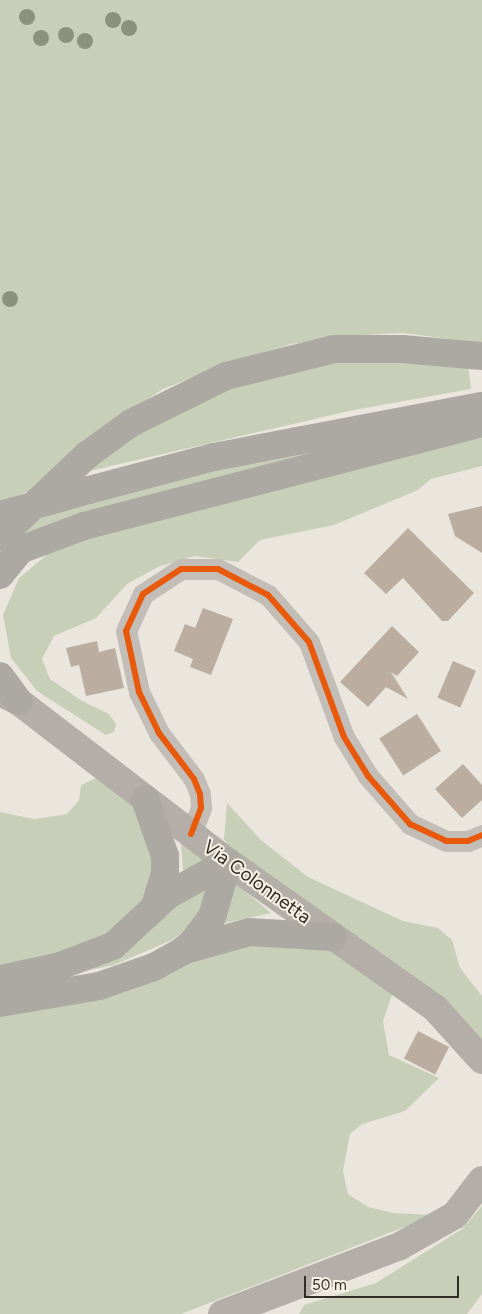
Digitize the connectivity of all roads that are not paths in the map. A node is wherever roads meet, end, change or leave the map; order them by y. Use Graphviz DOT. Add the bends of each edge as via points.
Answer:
graph roads {
  1 [pos="482,356"];
  2 [pos="482,406"];
  3 [pos="482,423"];
  4 [pos="0,515"];
  5 [pos="0,537"];
  6 [pos="0,575"];
  7 [pos="0,676"];
  8 [pos="9,697"];
  9 [pos="145,799"];
  10 [pos="191,834"];
  11 [pos="482,835"];
  12 [pos="228,862"];
  13 [pos="151,914"];
  14 [pos="332,937"];
  15 [pos="181,952"];
  16 [pos="0,979"];
  17 [pos="0,1003"];
  18 [pos="482,1060"];
  19 [pos="482,1180"];
  20 [pos="222,1314"];
  1 -- 5 [label="highway" via="402,349 334,350 226,376 131,423 87,455"];
  2 -- 4 [label="highway, bridge" via="214,457"];
  3 -- 6 [label="highway" via="84,526 20,550"];
  7 -- 8 [label="highway"];
  8 -- 9 [label="main road, Via Colonnetta"];
  9 -- 10 [label="main road, Via Colonnetta"];
  9 -- 13 [label="highway" via="165,856 161,892"];
  10 -- 11 [label="street" via="201,808 200,794 194,779 159,734 139,692 126,631 143,594 181,569 218,569 268,595 309,642 344,737 368,776 410,824 446,841 468,841"];
  10 -- 12 [label="main road, Via Colonnetta"];
  12 -- 13 [label="highway" via="184,883"];
  12 -- 14 [label="main road, Via Colonnetta"];
  12 -- 15 [label="highway" via="212,917"];
  13 -- 16 [label="highway" via="113,946 86,959"];
  14 -- 15 [label="highway" via="250,932"];
  14 -- 18 [label="main road, Via Colonnetta" via="435,1008"];
  15 -- 17 [label="highway" via="154,967 100,986"];
  19 -- 20 [label="main road" via="455,1215 400,1246"];
}
